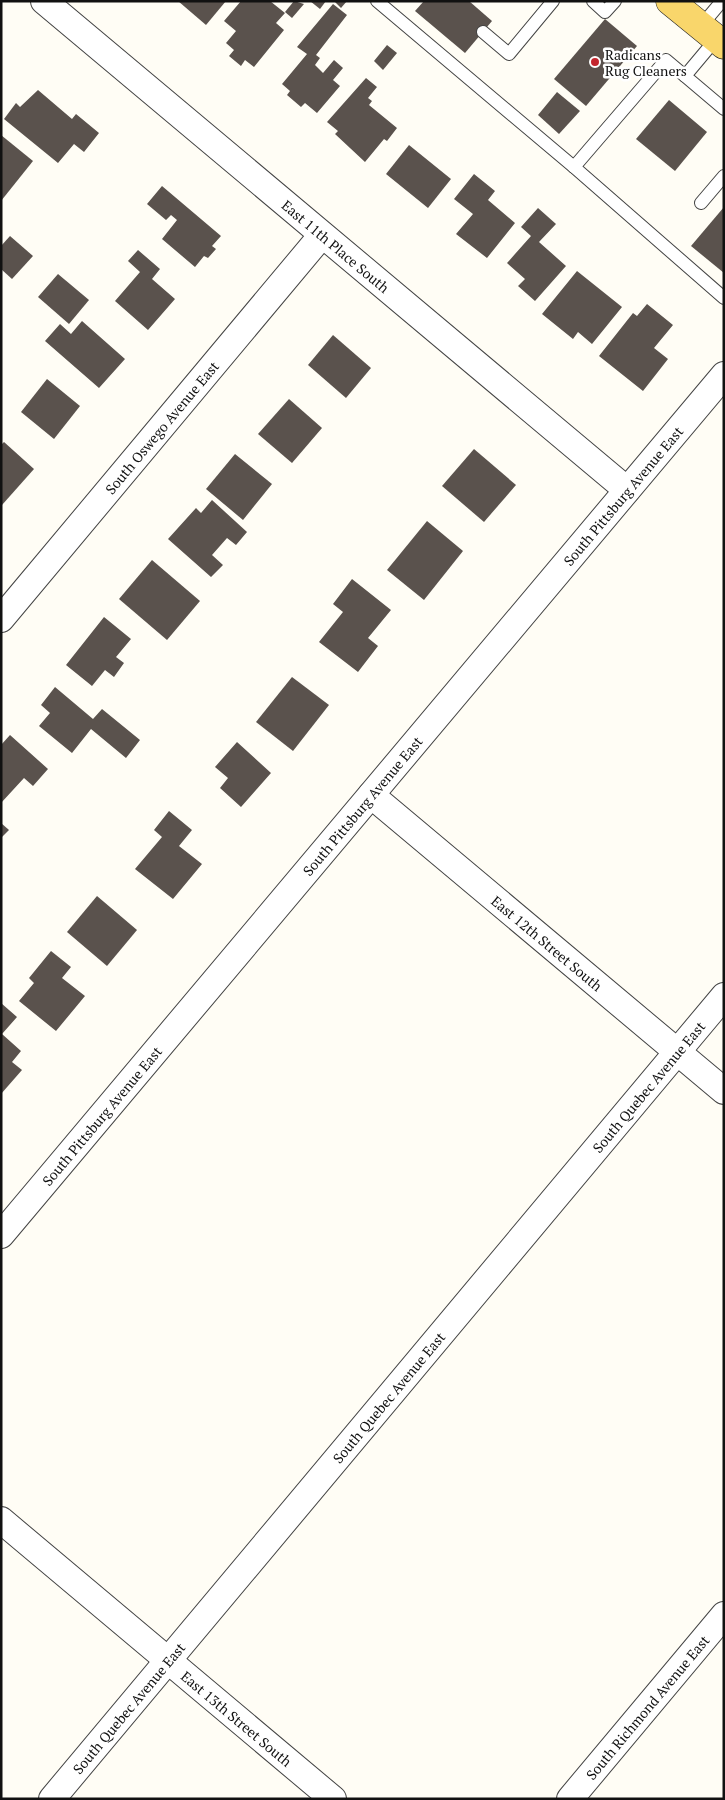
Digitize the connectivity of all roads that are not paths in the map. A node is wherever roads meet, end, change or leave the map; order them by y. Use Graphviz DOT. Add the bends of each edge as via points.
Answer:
graph roads {
  1 [pos="44,1"];
  2 [pos="377,1"];
  3 [pos="553,1"];
  4 [pos="593,1"];
  5 [pos="615,1"];
  6 [pos="670,1"];
  7 [pos="722,1"];
  8 [pos="483,32"];
  9 [pos="713,37"];
  10 [pos="685,76"];
  11 [pos="724,108"];
  12 [pos="574,167"];
  13 [pos="724,176"];
  14 [pos="701,203"];
  15 [pos="322,235"];
  16 [pos="724,298"];
  17 [pos="724,375"];
  18 [pos="628,490"];
  19 [pos="1,619"];
  20 [pos="371,795"];
  21 [pos="724,996"];
  22 [pos="677,1052"];
  23 [pos="724,1091"];
  24 [pos="1,1235"];
  25 [pos="1,1520"];
  26 [pos="724,1616"];
  27 [pos="168,1660"];
  28 [pos="52,1799"];
  29 [pos="333,1799"];
  30 [pos="570,1799"];
  1 -- 15 [label="street, East 11th Place South"];
  2 -- 12 [label="lane"];
  3 -- 8 [label="lane" via="509,54"];
  4 -- 5 [label="lane" via="605,12"];
  6 -- 9 [label="main road"];
  7 -- 9 [label="lane"];
  9 -- 10 [label="lane"];
  10 -- 11 [label="lane"];
  10 -- 12 [label="lane" via="666,60"];
  12 -- 16 [label="lane"];
  13 -- 14 [label="lane"];
  15 -- 18 [label="street, East 11th Place South"];
  15 -- 19 [label="street, South Oswego Avenue East"];
  17 -- 18 [label="street, South Pittsburg Avenue East"];
  18 -- 20 [label="street, South Pittsburg Avenue East"];
  20 -- 22 [label="street, East 12th Street South"];
  20 -- 24 [label="street, South Pittsburg Avenue East"];
  21 -- 22 [label="street, South Quebec Avenue East"];
  22 -- 23 [label="street, East 12th Street South"];
  22 -- 27 [label="street, South Quebec Avenue East"];
  25 -- 27 [label="street, East 13th Street South"];
  26 -- 30 [label="street, South Richmond Avenue East"];
  27 -- 28 [label="street, South Quebec Avenue East"];
  27 -- 29 [label="street, East 13th Street South"];
}
